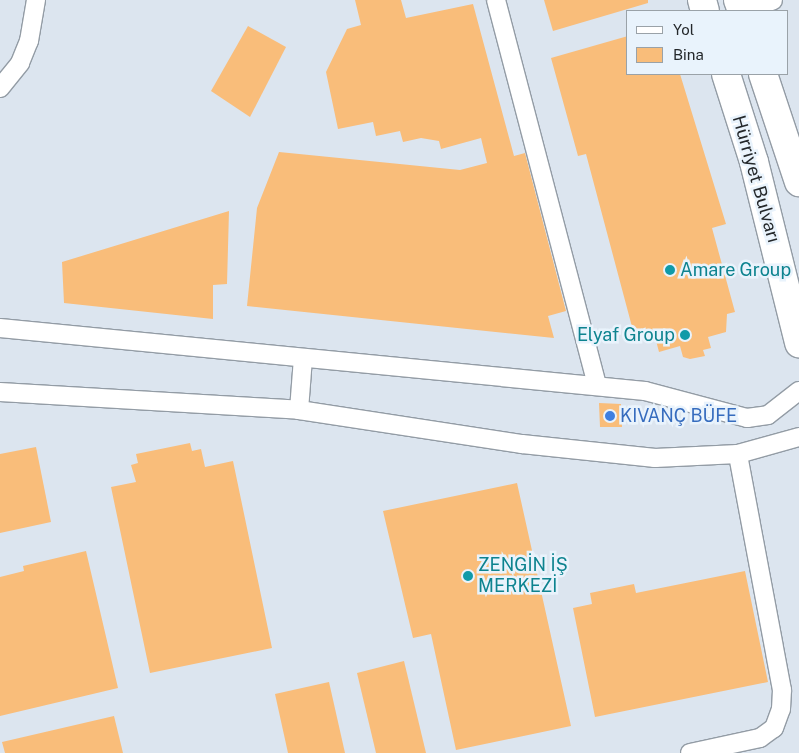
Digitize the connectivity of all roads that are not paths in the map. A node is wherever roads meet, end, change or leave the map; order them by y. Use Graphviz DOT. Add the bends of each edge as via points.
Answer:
graph roads {
  1 [pos="36,0"];
  2 [pos="496,0"];
  3 [pos="773,0"];
  4 [pos="747,10"];
  5 [pos="726,75"];
  6 [pos="763,75"];
  7 [pos="0,88"];
  8 [pos="799,182"];
  9 [pos="795,311"];
  10 [pos="0,328"];
  11 [pos="799,343"];
  12 [pos="303,358"];
  13 [pos="597,385"];
  14 [pos="799,391"];
  15 [pos="0,392"];
  16 [pos="299,410"];
  17 [pos="799,437"];
  18 [pos="738,454"];
  19 [pos="690,753"];
  1 -- 7 [label="street" via="29,41 20,63"];
  2 -- 13 [label="street"];
  3 -- 4 [label="street"];
  5 -- 9 [label="main road, Hürriyet Bulvarı"];
  6 -- 8 [label="main road"];
  9 -- 11 [label="main road, Hürriyet Bulvarı"];
  10 -- 12 [label="street"];
  12 -- 13 [label="street"];
  12 -- 16 [label="street"];
  13 -- 14 [label="street" via="645,391 747,418 768,415"];
  15 -- 16 [label="street"];
  16 -- 18 [label="street" via="655,458"];
  17 -- 18 [label="street"];
  18 -- 19 [label="street" via="782,690 780,709 774,728 760,738"];
}
